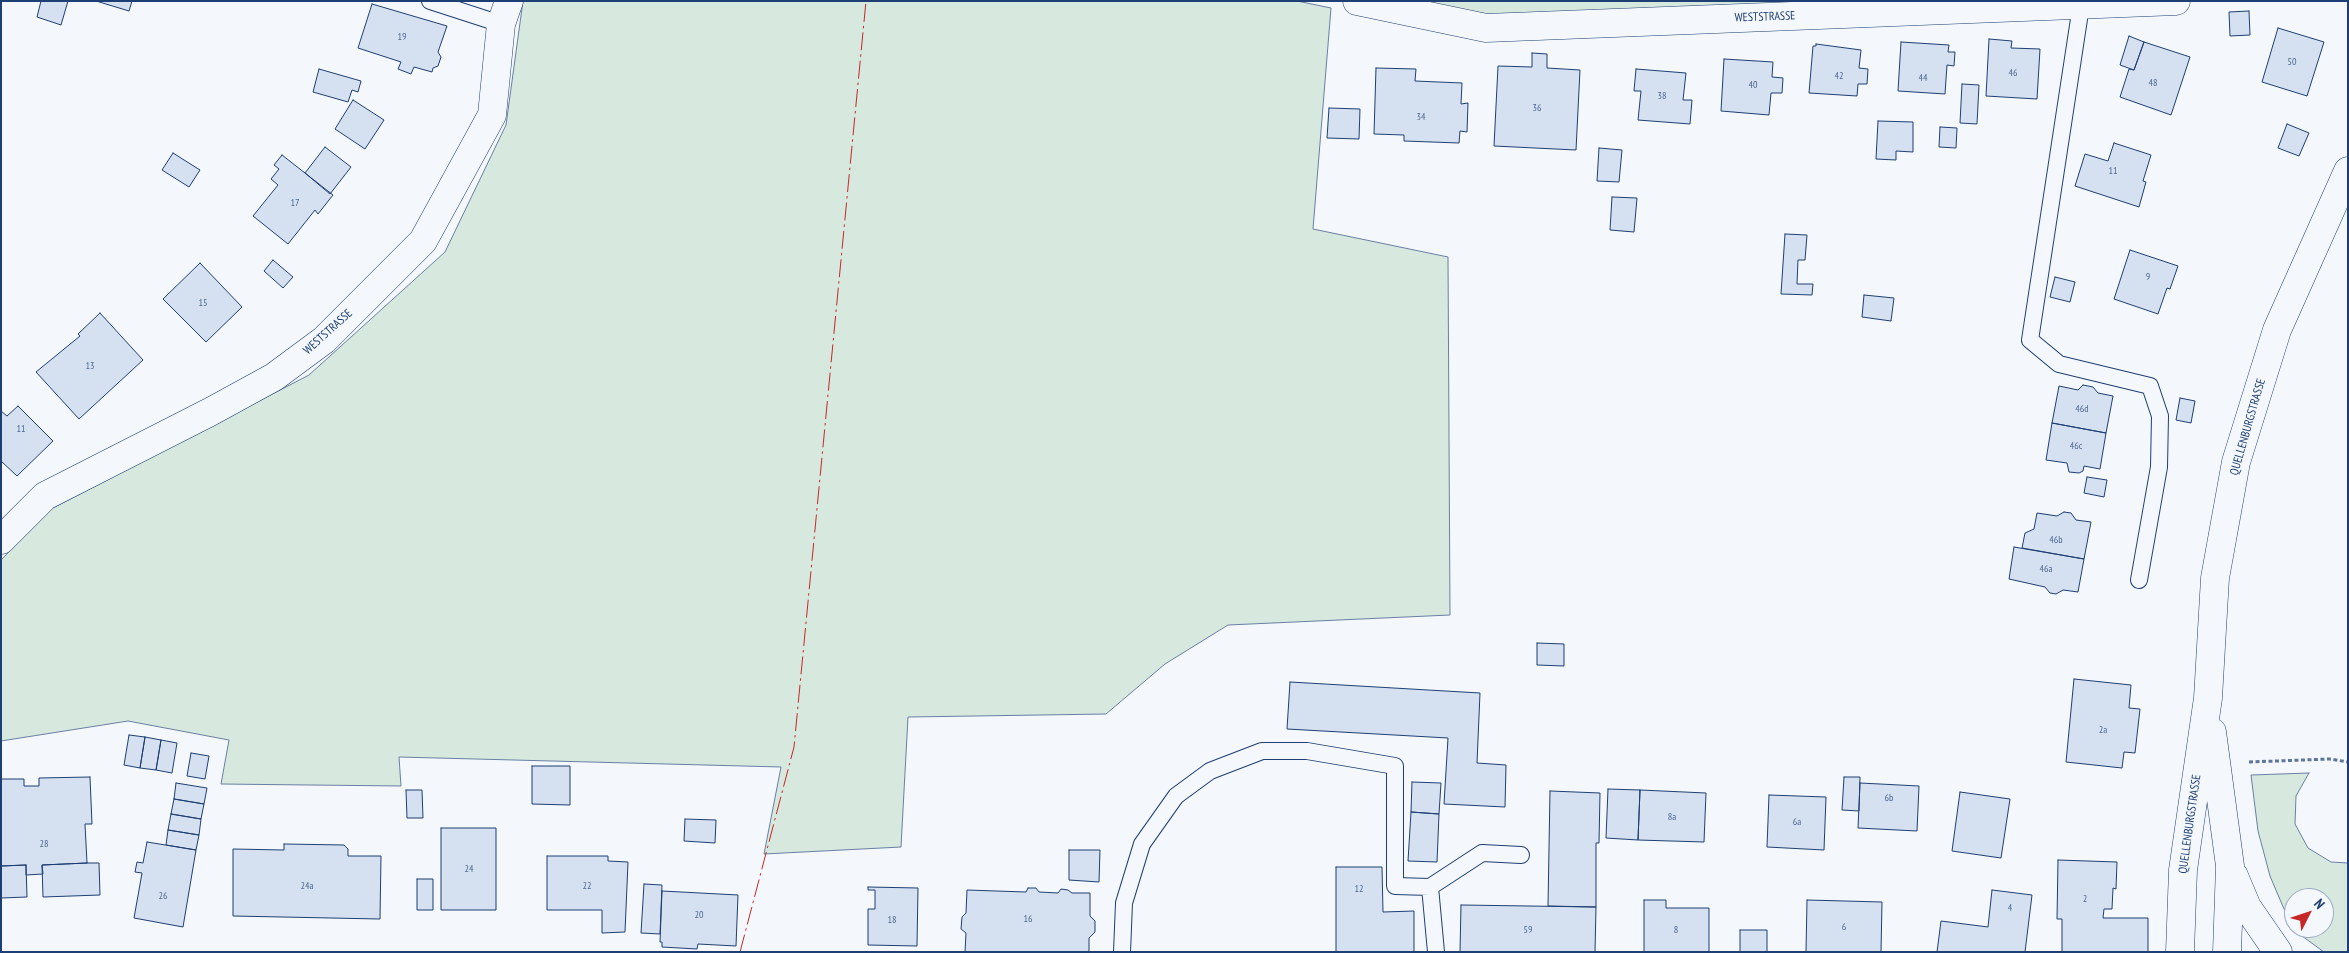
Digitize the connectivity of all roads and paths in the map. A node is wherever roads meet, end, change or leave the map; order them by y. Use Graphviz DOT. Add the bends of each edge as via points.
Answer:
graph roads {
  1 [pos="430,1"];
  2 [pos="1357,1"];
  3 [pos="2176,1"];
  4 [pos="2081,6"];
  5 [pos="505,13"];
  6 [pos="2348,171"];
  7 [pos="1,540"];
  8 [pos="2139,580"];
  9 [pos="2208,698"];
  10 [pos="2260,762"];
  11 [pos="2348,762"];
  12 [pos="1521,855"];
  13 [pos="2230,866"];
  14 [pos="1430,887"];
  15 [pos="1122,952"];
  16 [pos="1436,952"];
  17 [pos="2180,952"];
  18 [pos="2227,952"];
  19 [pos="2278,952"];
  1 -- 5 [label="lane"];
  2 -- 4 [label="street, WESTSTRASSE" via="1486,28"];
  3 -- 4 [label="street, WESTSTRASSE"];
  4 -- 8 [label="lane" via="2030,340 2059,364 2150,386 2160,416 2159,467"];
  5 -- 7 [label="street, WESTSTRASSE" via="492,115 423,241 324,340 274,377 45,496"];
  6 -- 9 [label="street, QUELLENBURGSTRASSE" via="2277,330 2236,462 2215,578"];
  9 -- 13 [label="street, QUELLENBURGSTRASSE"];
  9 -- 17 [label="street, QUELLENBURGSTRASSE" via="2183,870"];
  10 -- 11 [label="path"];
  12 -- 14 [label="lane" via="1482,853"];
  13 -- 18 [label="street, QUELLENBURGSTRASSE"];
  13 -- 19 [label="street, QUELLENBURGSTRASSE" via="2247,907"];
  14 -- 15 [label="lane" via="1395,886 1394,766 1307,751 1262,751 1210,771 1176,796 1142,844 1124,903"];
  14 -- 16 [label="lane"];
}
